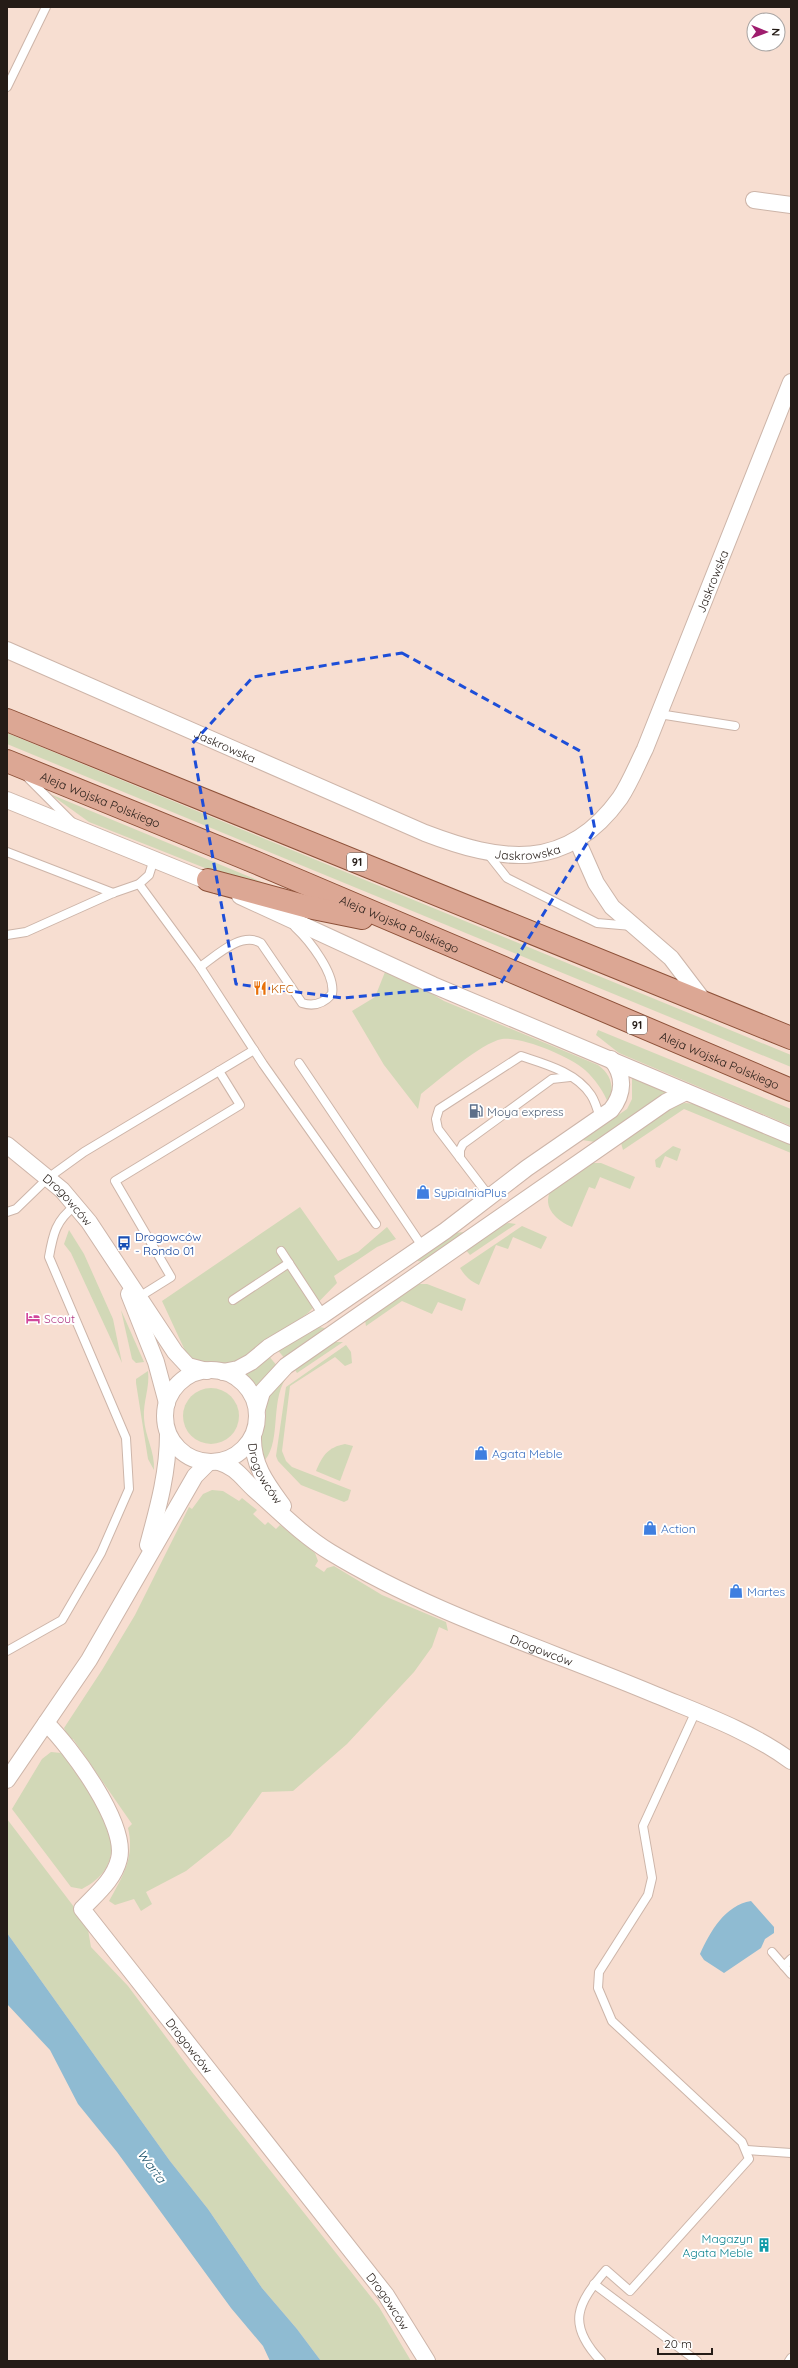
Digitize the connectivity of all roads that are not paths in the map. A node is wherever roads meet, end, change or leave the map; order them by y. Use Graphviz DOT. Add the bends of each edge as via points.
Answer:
graph roads {
  1 [pos="46,7"];
  2 [pos="7,87"];
  3 [pos="754,200"];
  4 [pos="791,205"];
  5 [pos="791,382"];
  6 [pos="7,650"];
  7 [pos="660,714"];
  8 [pos="7,720"];
  9 [pos="735,726"];
  10 [pos="10,762"];
  11 [pos="7,800"];
  12 [pos="79,829"];
  13 [pos="577,840"];
  14 [pos="7,852"];
  15 [pos="488,854"];
  16 [pos="154,859"];
  17 [pos="208,880"];
  18 [pos="139,884"];
  19 [pos="113,893"];
  20 [pos="285,918"];
  21 [pos="632,926"];
  22 [pos="407,927"];
  23 [pos="7,935"];
  24 [pos="200,967"];
  25 [pos="706,1004"];
  26 [pos="791,1038"];
  27 [pos="254,1050"];
  28 [pos="611,1059"];
  29 [pos="299,1063"];
  30 [pos="219,1071"];
  31 [pos="571,1077"];
  32 [pos="791,1090"];
  33 [pos="686,1092"];
  34 [pos="600,1118"];
  35 [pos="791,1136"];
  36 [pos="7,1146"];
  37 [pos="460,1158"];
  38 [pos="48,1178"];
  39 [pos="489,1196"];
  40 [pos="75,1206"];
  41 [pos="7,1212"];
  42 [pos="376,1224"];
  43 [pos="422,1246"];
  44 [pos="281,1251"];
  45 [pos="289,1263"];
  46 [pos="118,1265"];
  47 [pos="139,1297"];
  48 [pos="234,1300"];
  49 [pos="323,1315"];
  50 [pos="207,1370"];
  51 [pos="223,1372"];
  52 [pos="167,1403"];
  53 [pos="257,1409"];
  54 [pos="168,1434"];
  55 [pos="253,1436"];
  56 [pos="214,1462"];
  57 [pos="297,1528"];
  58 [pos="144,1562"];
  59 [pos="7,1651"];
  60 [pos="696,1711"];
  61 [pos="46,1724"];
  62 [pos="791,1761"];
  63 [pos="11,1774"];
  64 [pos="772,1952"];
  65 [pos="791,1959"];
  66 [pos="784,1966"];
  67 [pos="791,1974"];
  68 [pos="747,2150"];
  69 [pos="791,2152"];
  70 [pos="594,2284"];
  71 [pos="791,2358"];
  72 [pos="427,2361"];
  73 [pos="601,2361"];
  74 [pos="697,2361"];
  75 [pos="789,2361"];
  1 -- 2 [label="lane"];
  3 -- 4 [label="street"];
  5 -- 7 [label="street, Jaskrowska"];
  6 -- 15 [label="street, Jaskrowska" via="425,833"];
  7 -- 9 [label="lane"];
  7 -- 13 [label="street, Jaskrowska" via="620,797 599,823"];
  8 -- 25 [label="main road, 91"];
  10 -- 12 [label="lane"];
  10 -- 22 [label="main road, Aleja Wojska Polskiego / 91"];
  11 -- 12 [label="street"];
  12 -- 16 [label="street"];
  13 -- 15 [label="street, Jaskrowska" via="554,850 538,853 504,856"];
  13 -- 21 [label="street" via="596,883 612,907"];
  14 -- 19 [label="lane"];
  15 -- 21 [label="lane" via="507,878 597,923"];
  16 -- 17 [label="street"];
  16 -- 18 [label="lane" via="148,875"];
  17 -- 20 [label="street"];
  17 -- 22 [label="main road" via="308,907"];
  18 -- 19 [label="lane"];
  18 -- 24 [label="lane"];
  19 -- 23 [label="lane" via="26,932"];
  20 -- 24 [label="lane" via="305,936 332,978 332,994 326,1001 315,1004 302,1003 261,943 255,940 242,940"];
  20 -- 28 [label="street" via="433,985"];
  21 -- 25 [label="street" via="671,958"];
  22 -- 32 [label="main road, Aleja Wojska Polskiego / 91"];
  24 -- 27 [label="lane"];
  25 -- 26 [label="main road, 91"];
  27 -- 30 [label="lane"];
  27 -- 42 [label="lane"];
  28 -- 33 [label="street"];
  28 -- 34 [label="street" via="621,1078 620,1094 611,1110"];
  29 -- 43 [label="lane"];
  30 -- 38 [label="lane" via="84,1152"];
  30 -- 47 [label="lane" via="240,1105 114,1181 171,1277"];
  31 -- 34 [label="lane" via="591,1095"];
  31 -- 37 [label="lane" via="552,1079 463,1144"];
  31 -- 37 [label="lane" via="521,1056 439,1109 436,1119 438,1129"];
  33 -- 35 [label="street"];
  33 -- 53 [label="street" via="666,1102 286,1366 262,1392"];
  34 -- 39 [label="street"];
  36 -- 38 [label="street, Drogowców"];
  37 -- 39 [label="lane"];
  38 -- 40 [label="street, Drogowców"];
  38 -- 41 [label="lane" via="16,1209"];
  39 -- 43 [label="street"];
  40 -- 46 [label="street, Drogowców"];
  40 -- 59 [label="lane" via="62,1215 49,1257 126,1438 129,1489 101,1553 62,1620"];
  43 -- 49 [label="street"];
  44 -- 45 [label="lane"];
  45 -- 48 [label="lane"];
  45 -- 49 [label="lane"];
  46 -- 47 [label="street, Drogowców"];
  46 -- 52 [label="street, Drogowców" via="156,1362"];
  47 -- 50 [label="street, Drogowców" via="188,1366"];
  49 -- 51 [label="street" via="269,1347 251,1362 238,1369"];
  50 -- 51 [label="street"];
  50 -- 52 [label="street" via="189,1376 176,1387"];
  51 -- 53 [label="street" via="239,1379 250,1392"];
  52 -- 54 [label="street" via="165,1418"];
  53 -- 55 [label="street" via="257,1423"];
  54 -- 56 [label="street" via="182,1452 192,1458"];
  54 -- 58 [label="street" via="168,1460 164,1484"];
  55 -- 56 [label="street" via="245,1448 233,1457"];
  55 -- 57 [label="street, Drogowców" via="253,1451 260,1472"];
  56 -- 57 [label="street, Drogowców" via="231,1466"];
  56 -- 58 [label="street" via="195,1476"];
  57 -- 60 [label="street, Drogowców" via="318,1545 349,1564 438,1608"];
  58 -- 61 [label="street" via="89,1660"];
  60 -- 62 [label="street, Drogowców" via="753,1736"];
  60 -- 68 [label="lane" via="643,1826 652,1878 648,1896 599,1972 598,1988 612,2021 742,2142"];
  61 -- 63 [label="street"];
  61 -- 72 [label="street, Drogowców" via="79,1762 106,1806 120,1838 120,1857 114,1875 82,1909 386,2294"];
  64 -- 66 [label="lane"];
  65 -- 66 [label="lane"];
  66 -- 67 [label="lane"];
  68 -- 69 [label="lane"];
  68 -- 70 [label="lane" via="749,2158 630,2291 606,2270"];
  70 -- 73 [label="lane" via="580,2306 579,2322 583,2337"];
  70 -- 74 [label="lane"];
  71 -- 75 [label="lane"];
}
